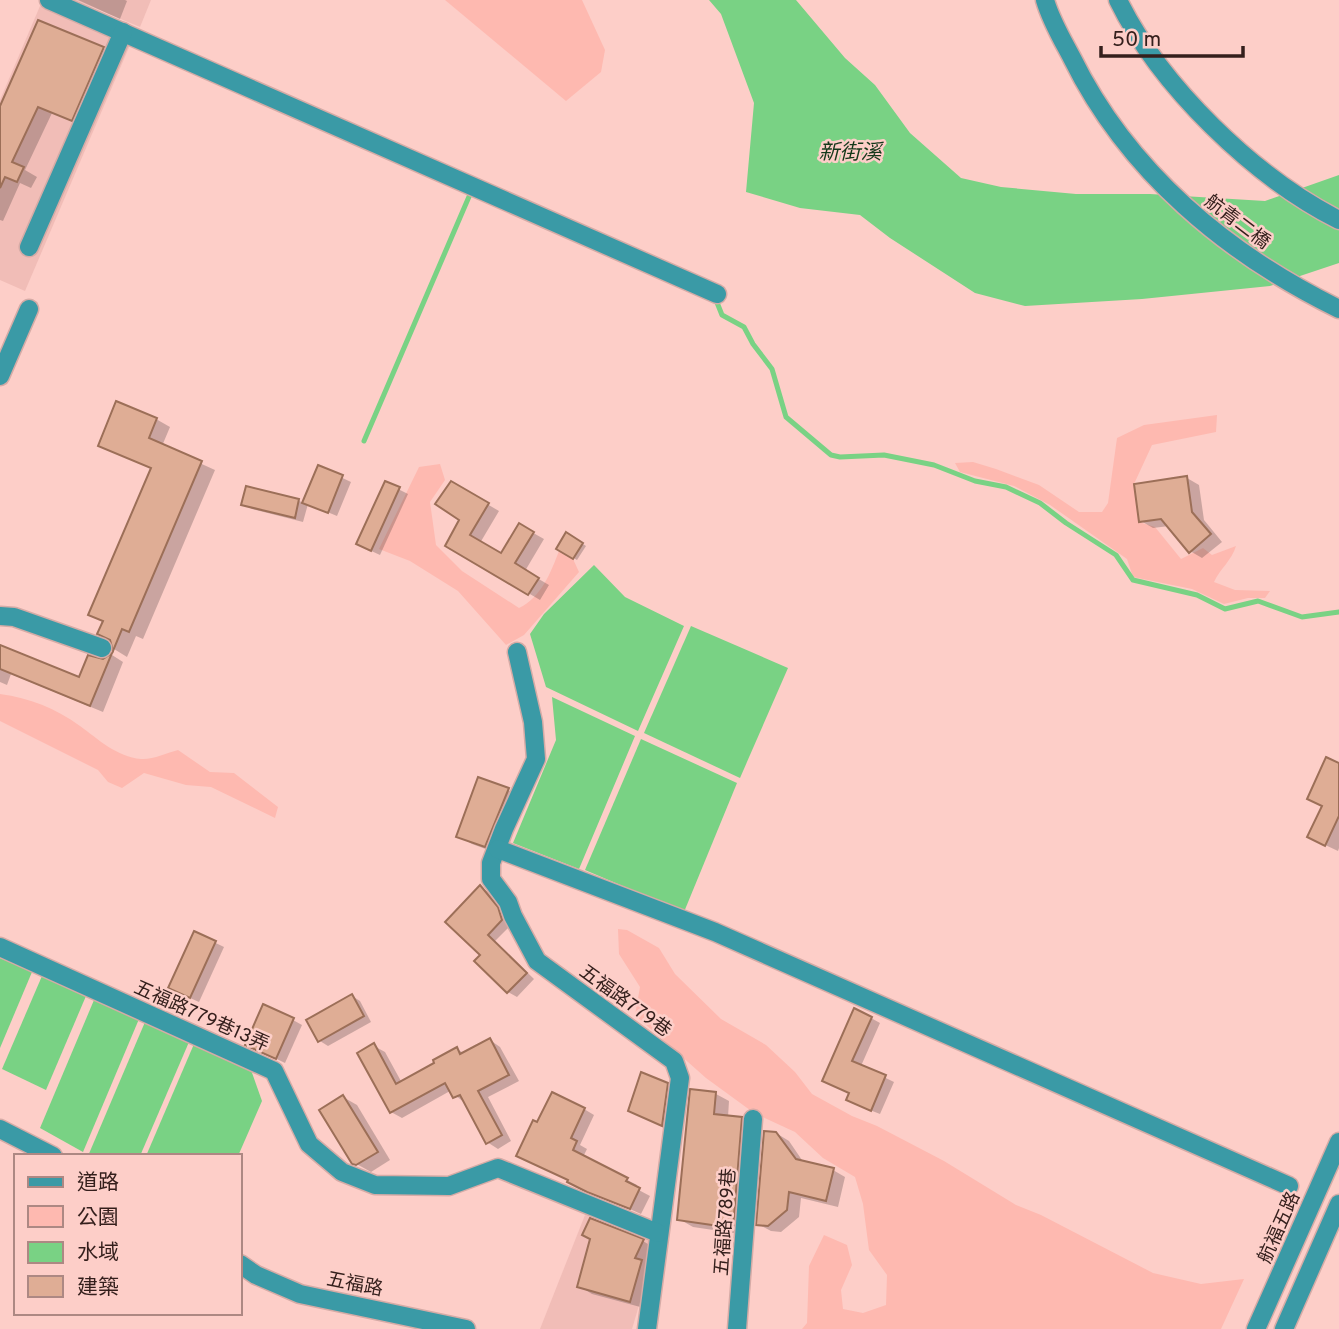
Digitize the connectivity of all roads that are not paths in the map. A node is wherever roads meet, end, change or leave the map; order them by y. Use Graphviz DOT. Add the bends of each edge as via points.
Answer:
graph roads {
  1 [pos="49,0"];
  2 [pos="1045,0"];
  3 [pos="1118,0"];
  4 [pos="123,32"];
  5 [pos="1339,220"];
  6 [pos="29,247"];
  7 [pos="717,294"];
  8 [pos="29,309"];
  9 [pos="1339,309"];
  10 [pos="0,376"];
  11 [pos="0,616"];
  12 [pos="102,648"];
  13 [pos="517,652"];
  14 [pos="498,849"];
  15 [pos="0,947"];
  16 [pos="753,1119"];
  17 [pos="0,1129"];
  18 [pos="1339,1142"];
  19 [pos="49,1154"];
  20 [pos="1289,1186"];
  21 [pos="1339,1204"];
  22 [pos="659,1233"];
  23 [pos="242,1265"];
  24 [pos="467,1329"];
  25 [pos="647,1329"];
  26 [pos="737,1329"];
  27 [pos="1256,1329"];
  28 [pos="1284,1329"];
  1 -- 4 [label="street"];
  2 -- 9 [label="street, 航青二橋" via="1078,72 1126,147 1180,203 1247,257"];
  3 -- 5 [label="street" via="1187,99 1268,177"];
  4 -- 6 [label="street"];
  4 -- 7 [label="street"];
  8 -- 10 [label="street"];
  11 -- 12 [label="street"];
  13 -- 14 [label="street, 五福路779巷" via="533,722 536,759"];
  14 -- 20 [label="street" via="715,932"];
  14 -- 22 [label="street, 五福路779巷" via="491,863 491,879 508,901 537,961 674,1061 680,1078"];
  15 -- 22 [label="street, 五福路779巷13弄" via="274,1071 309,1144 342,1172 375,1185 449,1186 498,1168"];
  16 -- 26 [label="street, 五福路789巷"];
  17 -- 19 [label="street"];
  18 -- 27 [label="street, 航福五路"];
  21 -- 28 [label="street"];
  22 -- 25 [label="street, 五福路779巷"];
  23 -- 24 [label="street, 五福路" via="300,1294"];
}
